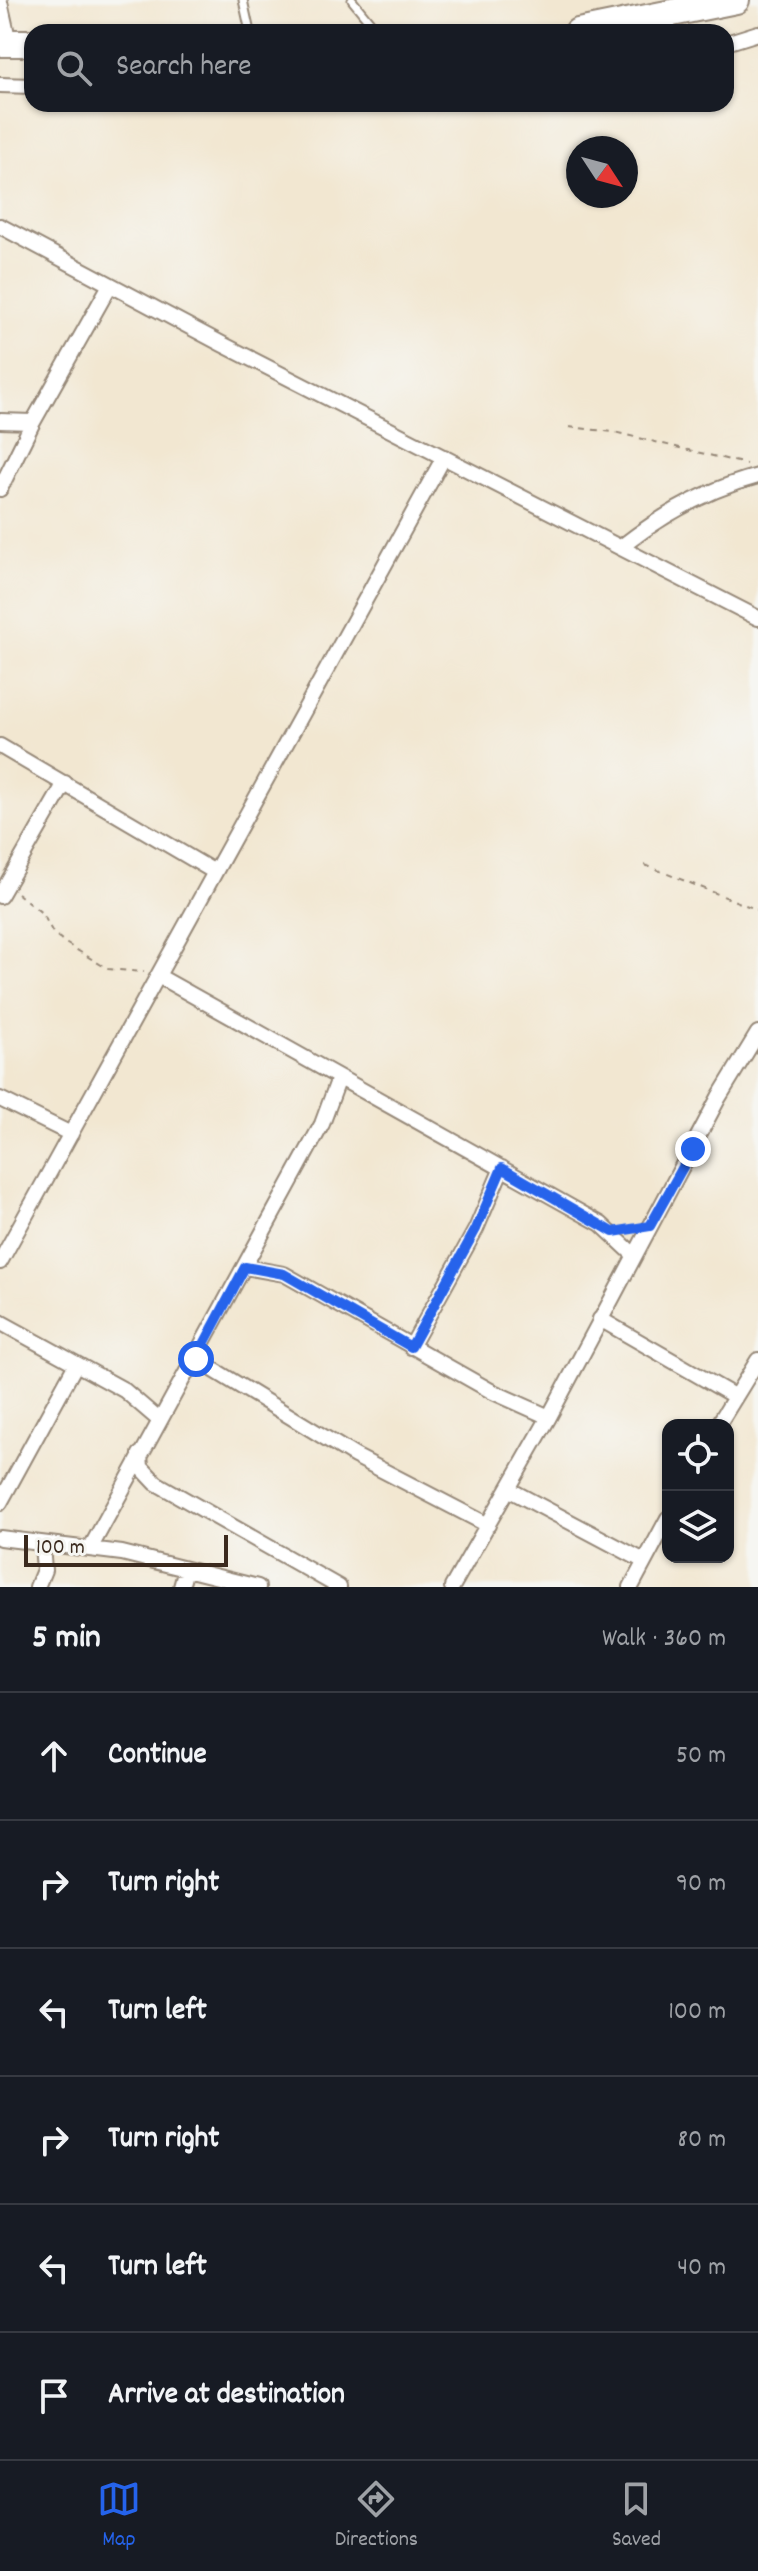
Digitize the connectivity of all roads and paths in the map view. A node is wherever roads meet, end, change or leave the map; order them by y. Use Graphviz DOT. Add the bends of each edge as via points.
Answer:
graph roads {
  1 [pos="243,0"];
  2 [pos="352,0"];
  3 [pos="736,0"];
  4 [pos="0,2"];
  5 [pos="248,24"];
  6 [pos="372,24"];
  7 [pos="618,24"];
  8 [pos="758,33"];
  9 [pos="734,40"];
  10 [pos="14,43"];
  11 [pos="0,85"];
  12 [pos="24,86"];
  13 [pos="0,226"];
  14 [pos="110,285"];
  15 [pos="0,421"];
  16 [pos="33,422"];
  17 [pos="569,427"];
  18 [pos="444,457"];
  19 [pos="756,472"];
  20 [pos="0,489"];
  21 [pos="621,547"];
  22 [pos="758,618"];
  23 [pos="0,746"];
  24 [pos="65,783"];
  25 [pos="645,865"];
  26 [pos="213,871"];
  27 [pos="3,890"];
  28 [pos="758,910"];
  29 [pos="161,974"];
  30 [pos="758,1033"];
  31 [pos="339,1078"];
  32 [pos="0,1099"];
  33 [pos="71,1134"];
  34 [pos="502,1168"];
  35 [pos="650,1226"];
  36 [pos="613,1232"];
  37 [pos="633,1254"];
  38 [pos="0,1262"];
  39 [pos="245,1267"];
  40 [pos="600,1319"];
  41 [pos="0,1322"];
  42 [pos="411,1347"];
  43 [pos="196,1359"];
  44 [pos="758,1360"];
  45 [pos="76,1364"];
  46 [pos="734,1396"];
  47 [pos="142,1402"];
  48 [pos="170,1402"];
  49 [pos="549,1417"];
  50 [pos="721,1419"];
  51 [pos="159,1420"];
  52 [pos="140,1454"];
  53 [pos="147,1476"];
  54 [pos="126,1479"];
  55 [pos="508,1489"];
  56 [pos="0,1503"];
  57 [pos="488,1525"];
  58 [pos="662,1529"];
  59 [pos="0,1538"];
  60 [pos="42,1545"];
  61 [pos="91,1547"];
  62 [pos="644,1561"];
  63 [pos="186,1569"];
  64 [pos="37,1587"];
  65 [pos="181,1587"];
  66 [pos="258,1587"];
  67 [pos="339,1587"];
  68 [pos="452,1587"];
  69 [pos="631,1587"];
  1 -- 5 [label="lane"];
  2 -- 6 [label="lane"];
  3 -- 7 [label="highway"];
  4 -- 10 [label="street"];
  8 -- 9 [label="street"];
  11 -- 12 [label="street"];
  13 -- 14 [label="street"];
  14 -- 16 [label="street"];
  14 -- 18 [label="street"];
  15 -- 16 [label="street"];
  16 -- 20 [label="street"];
  17 -- 19 [label="path" via="629,435"];
  18 -- 21 [label="street"];
  18 -- 26 [label="street"];
  19 -- 21 [label="street" via="678,508"];
  21 -- 22 [label="street"];
  23 -- 24 [label="street"];
  24 -- 26 [label="street"];
  24 -- 27 [label="street"];
  25 -- 28 [label="path"];
  26 -- 29 [label="street"];
  27 -- 29 [label="path" via="43,914 53,933 108,969"];
  29 -- 31 [label="street"];
  29 -- 33 [label="street"];
  30 -- 35 [label="street"];
  31 -- 34 [label="street"];
  31 -- 39 [label="street" via="322,1124"];
  32 -- 33 [label="street"];
  33 -- 38 [label="street"];
  34 -- 36 [label="street"];
  34 -- 42 [label="street" via="476,1229"];
  35 -- 36 [label="street"];
  35 -- 37 [label="street"];
  36 -- 37 [label="street"];
  37 -- 40 [label="street"];
  39 -- 42 [label="street" via="284,1274"];
  39 -- 43 [label="street"];
  40 -- 46 [label="street"];
  40 -- 49 [label="street"];
  41 -- 45 [label="street"];
  42 -- 49 [label="street"];
  43 -- 48 [label="street"];
  43 -- 57 [label="street" via="355,1456"];
  44 -- 46 [label="street"];
  45 -- 47 [label="street"];
  45 -- 56 [label="street"];
  46 -- 50 [label="street"];
  47 -- 48 [label="street"];
  47 -- 51 [label="street"];
  48 -- 51 [label="street"];
  49 -- 55 [label="street"];
  51 -- 52 [label="street"];
  52 -- 53 [label="street"];
  52 -- 54 [label="street"];
  53 -- 54 [label="street"];
  53 -- 67 [label="street"];
  54 -- 61 [label="street"];
  55 -- 57 [label="street"];
  55 -- 62 [label="street"];
  57 -- 68 [label="street"];
  58 -- 62 [label="street"];
  59 -- 60 [label="street"];
  60 -- 61 [label="street"];
  60 -- 64 [label="street" via="44,1570"];
  61 -- 63 [label="street"];
  62 -- 69 [label="street"];
  63 -- 65 [label="street"];
  63 -- 66 [label="street"];
}
